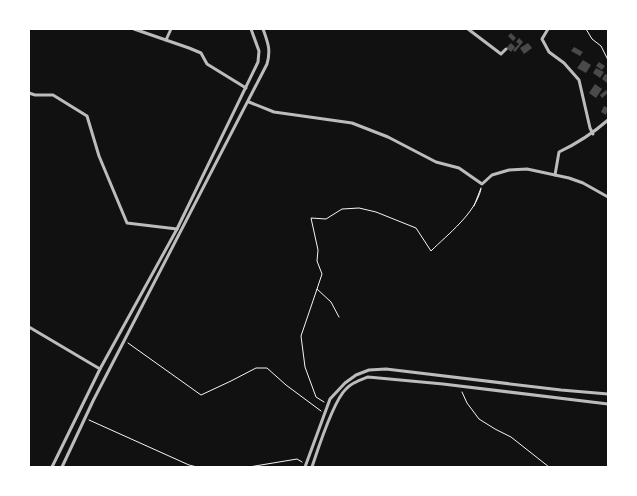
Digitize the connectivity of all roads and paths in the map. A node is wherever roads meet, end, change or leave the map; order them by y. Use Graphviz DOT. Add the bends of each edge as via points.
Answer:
graph roads {
  1 [pos="134,29"];
  2 [pos="171,29"];
  3 [pos="251,29"];
  4 [pos="264,29"];
  5 [pos="468,29"];
  6 [pos="548,29"];
  7 [pos="586,29"];
  8 [pos="166,40"];
  9 [pos="506,49"];
  10 [pos="608,60"];
  11 [pos="246,88"];
  12 [pos="29,93"];
  13 [pos="249,102"];
  14 [pos="608,120"];
  15 [pos="593,134"];
  16 [pos="555,175"];
  17 [pos="482,184"];
  18 [pos="608,198"];
  19 [pos="178,228"];
  20 [pos="317,289"];
  21 [pos="339,317"];
  22 [pos="29,327"];
  23 [pos="124,341"];
  24 [pos="100,369"];
  25 [pos="459,386"];
  26 [pos="608,394"];
  27 [pos="328,404"];
  28 [pos="608,404"];
  29 [pos="324,414"];
  30 [pos="85,418"];
  31 [pos="306,465"];
  32 [pos="52,467"];
  33 [pos="62,467"];
  34 [pos="197,467"];
  35 [pos="249,467"];
  36 [pos="312,467"];
  37 [pos="549,467"];
  1 -- 8 [label="street"];
  2 -- 8 [label="street"];
  3 -- 11 [label="street" via="259,51 258,62"];
  4 -- 13 [label="street" via="269,45 269,56"];
  5 -- 9 [label="street" via="501,54"];
  6 -- 15 [label="street" via="542,39 548,52 564,63 579,80"];
  7 -- 10 [label="path" via="592,39 601,46"];
  8 -- 11 [label="street" via="201,54 207,64"];
  11 -- 19 [label="street"];
  12 -- 19 [label="street" via="53,95 87,116 99,156 127,223"];
  13 -- 17 [label="street" via="274,112 352,123 388,137 436,162 459,168"];
  13 -- 23 [label="street"];
  14 -- 15 [label="street"];
  15 -- 16 [label="street" via="559,152"];
  16 -- 17 [label="street" via="527,169 509,170 492,175"];
  16 -- 18 [label="street" via="583,184"];
  17 -- 20 [label="path" via="474,206 430,251 416,228 376,212 359,208 342,209 326,218 311,218 318,250 317,261 322,274"];
  19 -- 24 [label="street"];
  20 -- 21 [label="path" via="331,302"];
  20 -- 27 [label="path" via="301,336 305,367 316,397"];
  22 -- 24 [label="street"];
  23 -- 29 [label="path" via="201,395 256,368 267,368"];
  23 -- 30 [label="street"];
  24 -- 32 [label="street"];
  25 -- 28 [label="street"];
  25 -- 36 [label="street" via="373,377 357,381 345,389 338,401"];
  25 -- 37 [label="path" via="479,419 511,437"];
  26 -- 27 [label="street" via="386,369 369,370 356,375 345,383"];
  27 -- 29 [label="street"];
  29 -- 31 [label="street"];
  30 -- 33 [label="street"];
  30 -- 34 [label="path"];
  31 -- 35 [label="path" via="297,459"];
}
